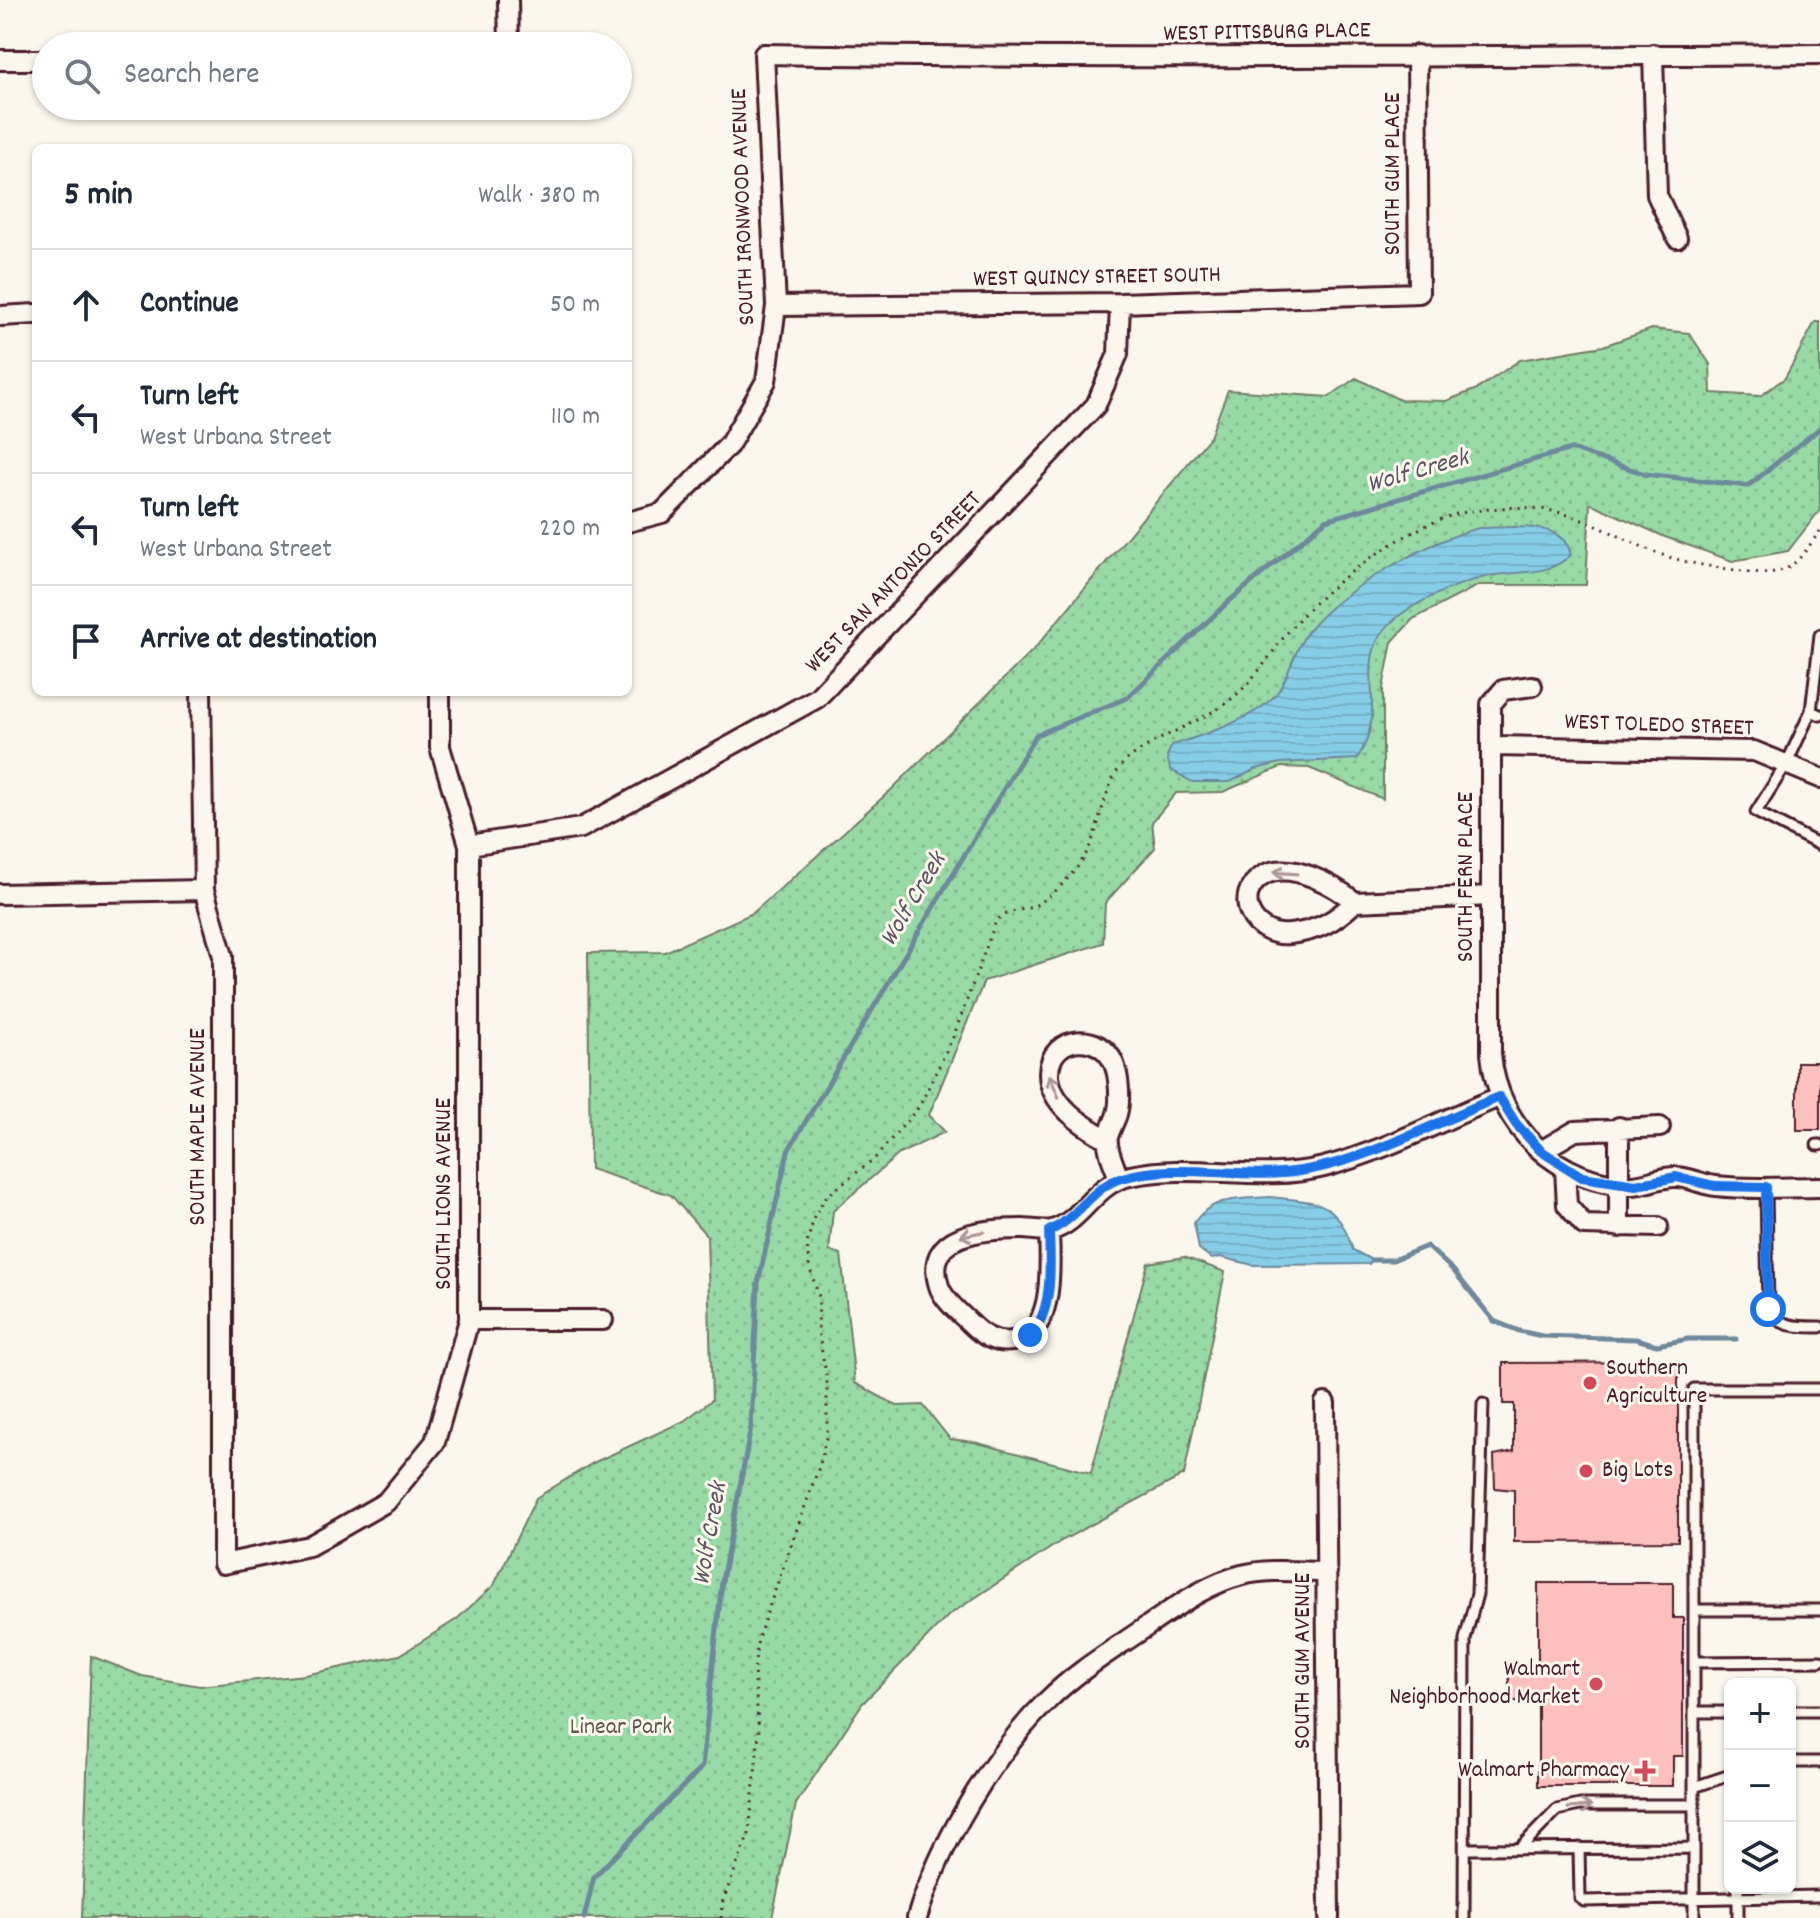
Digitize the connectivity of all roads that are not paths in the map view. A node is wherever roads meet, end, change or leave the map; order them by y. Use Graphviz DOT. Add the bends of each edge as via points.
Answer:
graph roads {
  1 [pos="508,0"];
  2 [pos="509,32"];
  3 [pos="764,54"];
  4 [pos="1653,54"];
  5 [pos="1820,54"];
  6 [pos="1417,55"];
  7 [pos="0,60"];
  8 [pos="32,60"];
  9 [pos="1677,238"];
  10 [pos="1419,293"];
  11 [pos="1120,303"];
  12 [pos="776,306"];
  13 [pos="32,314"];
  14 [pos="0,316"];
  15 [pos="632,521"];
  16 [pos="1820,635"];
  17 [pos="1532,686"];
  18 [pos="201,696"];
  19 [pos="440,696"];
  20 [pos="1816,713"];
  21 [pos="1492,746"];
  22 [pos="1787,763"];
  23 [pos="1820,778"];
  24 [pos="469,845"];
  25 [pos="1820,845"];
  26 [pos="204,890"];
  27 [pos="0,894"];
  28 [pos="1491,896"];
  29 [pos="1355,902"];
  30 [pos="1499,1097"];
  31 [pos="1619,1127"];
  32 [pos="1660,1127"];
  33 [pos="1107,1139"];
  34 [pos="1541,1151"];
  35 [pos="1565,1169"];
  36 [pos="1119,1178"];
  37 [pos="1617,1183"];
  38 [pos="1766,1187"];
  39 [pos="1820,1187"];
  40 [pos="1619,1227"];
  41 [pos="1658,1227"];
  42 [pos="1049,1231"];
  43 [pos="469,1320"];
  44 [pos="603,1320"];
  45 [pos="1820,1327"];
  46 [pos="1820,1389"];
  47 [pos="1325,1403"];
  48 [pos="1483,1404"];
  49 [pos="223,1564"];
  50 [pos="1327,1572"];
  51 [pos="1694,1610"];
  52 [pos="1820,1610"];
  53 [pos="1820,1661"];
  54 [pos="1694,1662"];
  55 [pos="1796,1711"];
  56 [pos="1820,1711"];
  57 [pos="1694,1712"];
  58 [pos="1724,1712"];
  59 [pos="1796,1762"];
  60 [pos="1820,1762"];
  61 [pos="1724,1777"];
  62 [pos="1694,1787"];
  63 [pos="1694,1805"];
  64 [pos="1579,1848"];
  65 [pos="1694,1848"];
  66 [pos="1465,1849"];
  67 [pos="1519,1849"];
  68 [pos="1738,1894"];
  69 [pos="1776,1894"];
  70 [pos="1795,1894"];
  71 [pos="1820,1896"];
  72 [pos="1738,1900"];
  73 [pos="1694,1901"];
  74 [pos="917,1918"];
  75 [pos="1329,1918"];
  76 [pos="1464,1918"];
  77 [pos="1694,1918"];
  78 [pos="1738,1918"];
  1 -- 2 [label="street"];
  3 -- 6 [label="street, WEST PITTSBURG PLACE" via="1210,60"];
  3 -- 12 [label="street, SOUTH IRONWOOD AVENUE"];
  4 -- 5 [label="street, WEST PITTSBURG PLACE"];
  4 -- 6 [label="street, WEST PITTSBURG PLACE"];
  4 -- 9 [label="street" via="1657,195"];
  6 -- 10 [label="street, SOUTH GUM PLACE"];
  7 -- 8 [label="street"];
  10 -- 11 [label="street, WEST QUINCY STREET SOUTH"];
  11 -- 12 [label="street, WEST QUINCY STREET SOUTH"];
  11 -- 24 [label="street, WEST SAN ANTONIO STREET" via="1118,354 1096,405 817,698 581,828"];
  12 -- 15 [label="street, SOUTH IRONWOOD AVENUE" via="766,381 729,445 662,513"];
  13 -- 14 [label="street"];
  16 -- 20 [label="lane"];
  17 -- 21 [label="street, SOUTH FERN PLACE" via="1495,695"];
  18 -- 26 [label="street, SOUTH MAPLE AVENUE"];
  19 -- 24 [label="street, SOUTH LIONS AVENUE" via="440,747"];
  20 -- 22 [label="lane"];
  21 -- 22 [label="street, WEST TOLEDO STREET" via="1719,748 1754,751"];
  21 -- 28 [label="street, SOUTH FERN PLACE"];
  22 -- 23 [label="street, WEST TOLEDO STREET"];
  22 -- 25 [label="lane" via="1756,812"];
  24 -- 43 [label="street, SOUTH LIONS AVENUE"];
  26 -- 27 [label="street"];
  26 -- 49 [label="street, SOUTH MAPLE AVENUE" via="223,956"];
  28 -- 29 [label="street"];
  28 -- 30 [label="street, SOUTH FERN PLACE" via="1491,1054"];
  29 -- 29 [label="street, one-way" via="1337,887 1305,875 1273,872 1253,887 1249,909 1256,925 1278,935 1334,923"];
  30 -- 34 [label="street"];
  30 -- 36 [label="street" via="1306,1171"];
  31 -- 32 [label="street"];
  31 -- 34 [label="street" via="1575,1131"];
  31 -- 37 [label="street"];
  33 -- 33 [label="street, one-way" via="1077,1122 1050,1082 1050,1065 1058,1049 1072,1041 1096,1044 1113,1063 1119,1110"];
  33 -- 36 [label="street"];
  34 -- 35 [label="street"];
  35 -- 37 [label="street"];
  35 -- 40 [label="street" via="1565,1197 1576,1220 1594,1227"];
  36 -- 42 [label="street"];
  37 -- 38 [label="street" via="1676,1177 1715,1186"];
  37 -- 40 [label="street"];
  38 -- 39 [label="street"];
  38 -- 45 [label="lane" via="1768,1309 1785,1325"];
  40 -- 41 [label="street"];
  42 -- 42 [label="street, one-way" via="1022,1229 957,1238 941,1255 937,1275 942,1293 989,1339 1009,1342 1030,1335 1045,1306"];
  43 -- 44 [label="street"];
  43 -- 49 [label="street, SOUTH LIONS AVENUE" via="435,1442 386,1502 309,1546"];
  46 -- 51 [label="lane" via="1694,1389"];
  47 -- 50 [label="street, SOUTH GUM AVENUE"];
  48 -- 66 [label="lane" via="1477,1594 1465,1639"];
  50 -- 74 [label="street" via="1244,1574 1210,1586 1089,1666 1049,1699 987,1775"];
  50 -- 75 [label="street, SOUTH GUM AVENUE"];
  51 -- 52 [label="lane"];
  51 -- 54 [label="lane"];
  53 -- 54 [label="lane"];
  54 -- 57 [label="lane"];
  55 -- 56 [label="lane"];
  57 -- 58 [label="lane"];
  57 -- 62 [label="lane"];
  59 -- 60 [label="lane"];
  61 -- 62 [label="lane"];
  62 -- 63 [label="lane"];
  63 -- 65 [label="lane"];
  67 -- 63 [label="lane, one-way" via="1557,1810 1580,1805"];
  64 -- 65 [label="lane"];
  64 -- 67 [label="lane"];
  64 -- 73 [label="lane" via="1584,1901"];
  65 -- 73 [label="lane"];
  66 -- 67 [label="lane"];
  66 -- 76 [label="lane"];
  68 -- 72 [label="lane"];
  69 -- 72 [label="lane"];
  70 -- 71 [label="lane"];
  72 -- 73 [label="lane"];
  72 -- 78 [label="lane"];
  73 -- 77 [label="lane"];
}
